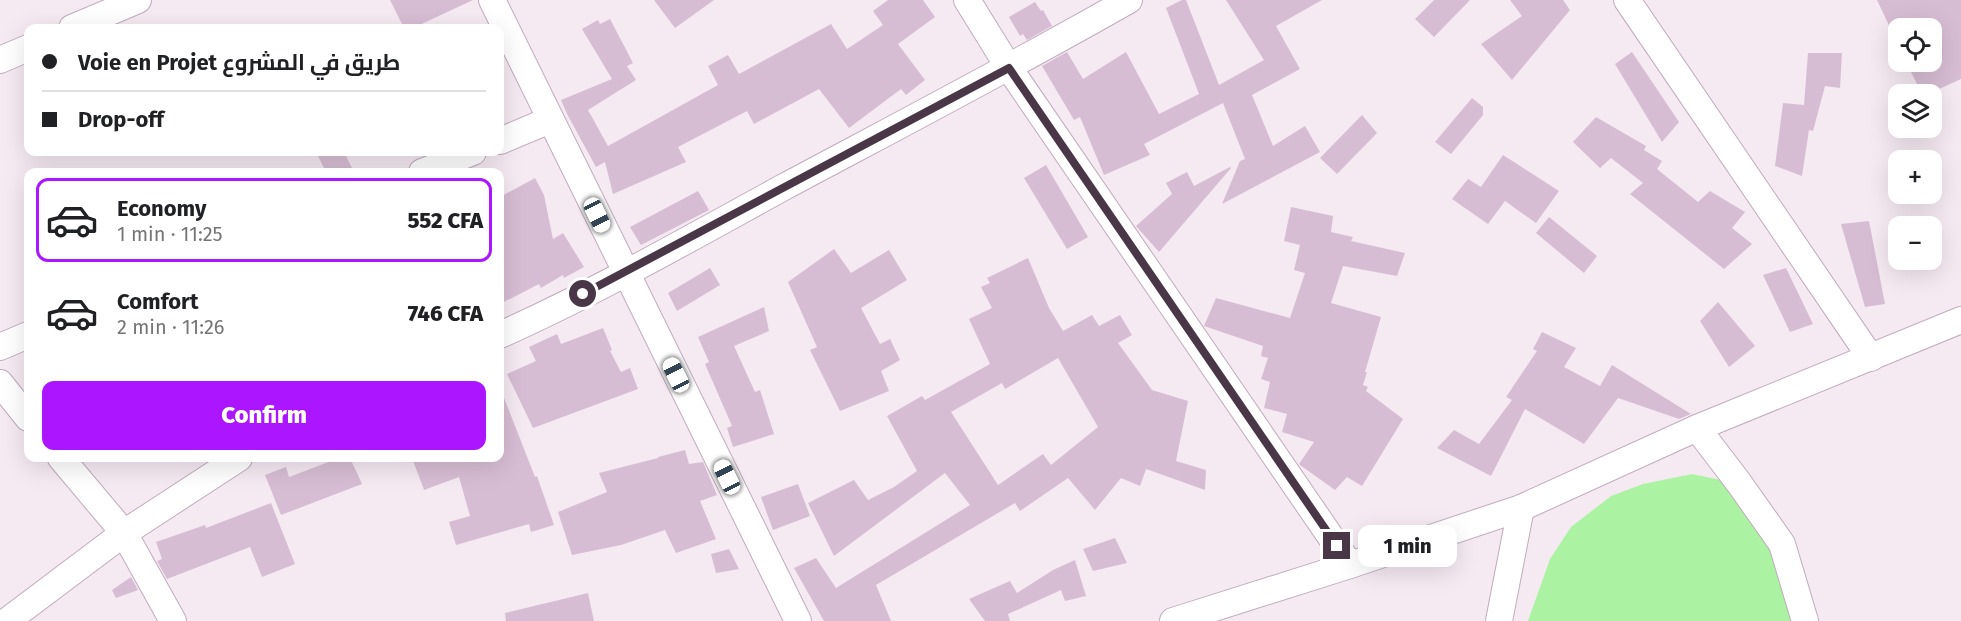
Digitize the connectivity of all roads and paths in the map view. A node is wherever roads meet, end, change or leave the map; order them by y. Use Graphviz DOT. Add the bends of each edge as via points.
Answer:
graph roads {
  1 [pos="138,0"];
  2 [pos="492,0"];
  3 [pos="967,0"];
  4 [pos="1129,0"];
  5 [pos="1627,0"];
  6 [pos="81,24"];
  7 [pos="504,24"];
  8 [pos="504,25"];
  9 [pos="24,50"];
  10 [pos="0,60"];
  11 [pos="1009,68"];
  12 [pos="550,120"];
  13 [pos="504,139"];
  14 [pos="463,156"];
  15 [pos="432,168"];
  16 [pos="625,272"];
  17 [pos="1961,320"];
  18 [pos="504,332"];
  19 [pos="24,337"];
  20 [pos="0,347"];
  21 [pos="1871,358"];
  22 [pos="0,383"];
  23 [pos="24,412"];
  24 [pos="1697,428"];
  25 [pos="65,462"];
  26 [pos="233,462"];
  27 [pos="1521,508"];
  28 [pos="124,533"];
  29 [pos="1350,565"];
  30 [pos="7,621"];
  31 [pos="172,621"];
  32 [pos="798,621"];
  33 [pos="1173,621"];
  34 [pos="1498,621"];
  35 [pos="1805,621"];
  1 -- 6 [label="street"];
  2 -- 7 [label="street"];
  3 -- 11 [label="street"];
  4 -- 11 [label="street"];
  5 -- 21 [label="street"];
  8 -- 12 [label="street"];
  9 -- 10 [label="street"];
  11 -- 16 [label="street"];
  11 -- 29 [label="street"];
  12 -- 13 [label="street"];
  12 -- 16 [label="street"];
  14 -- 15 [label="street"];
  16 -- 18 [label="street"];
  16 -- 32 [label="street"];
  17 -- 21 [label="street"];
  19 -- 20 [label="street"];
  21 -- 24 [label="street"];
  22 -- 23 [label="street"];
  24 -- 27 [label="street"];
  24 -- 35 [label="street" via="1782,544"];
  25 -- 28 [label="street"];
  26 -- 28 [label="street"];
  27 -- 29 [label="street"];
  27 -- 34 [label="street"];
  28 -- 30 [label="street"];
  28 -- 31 [label="street"];
  29 -- 33 [label="street"];
}
